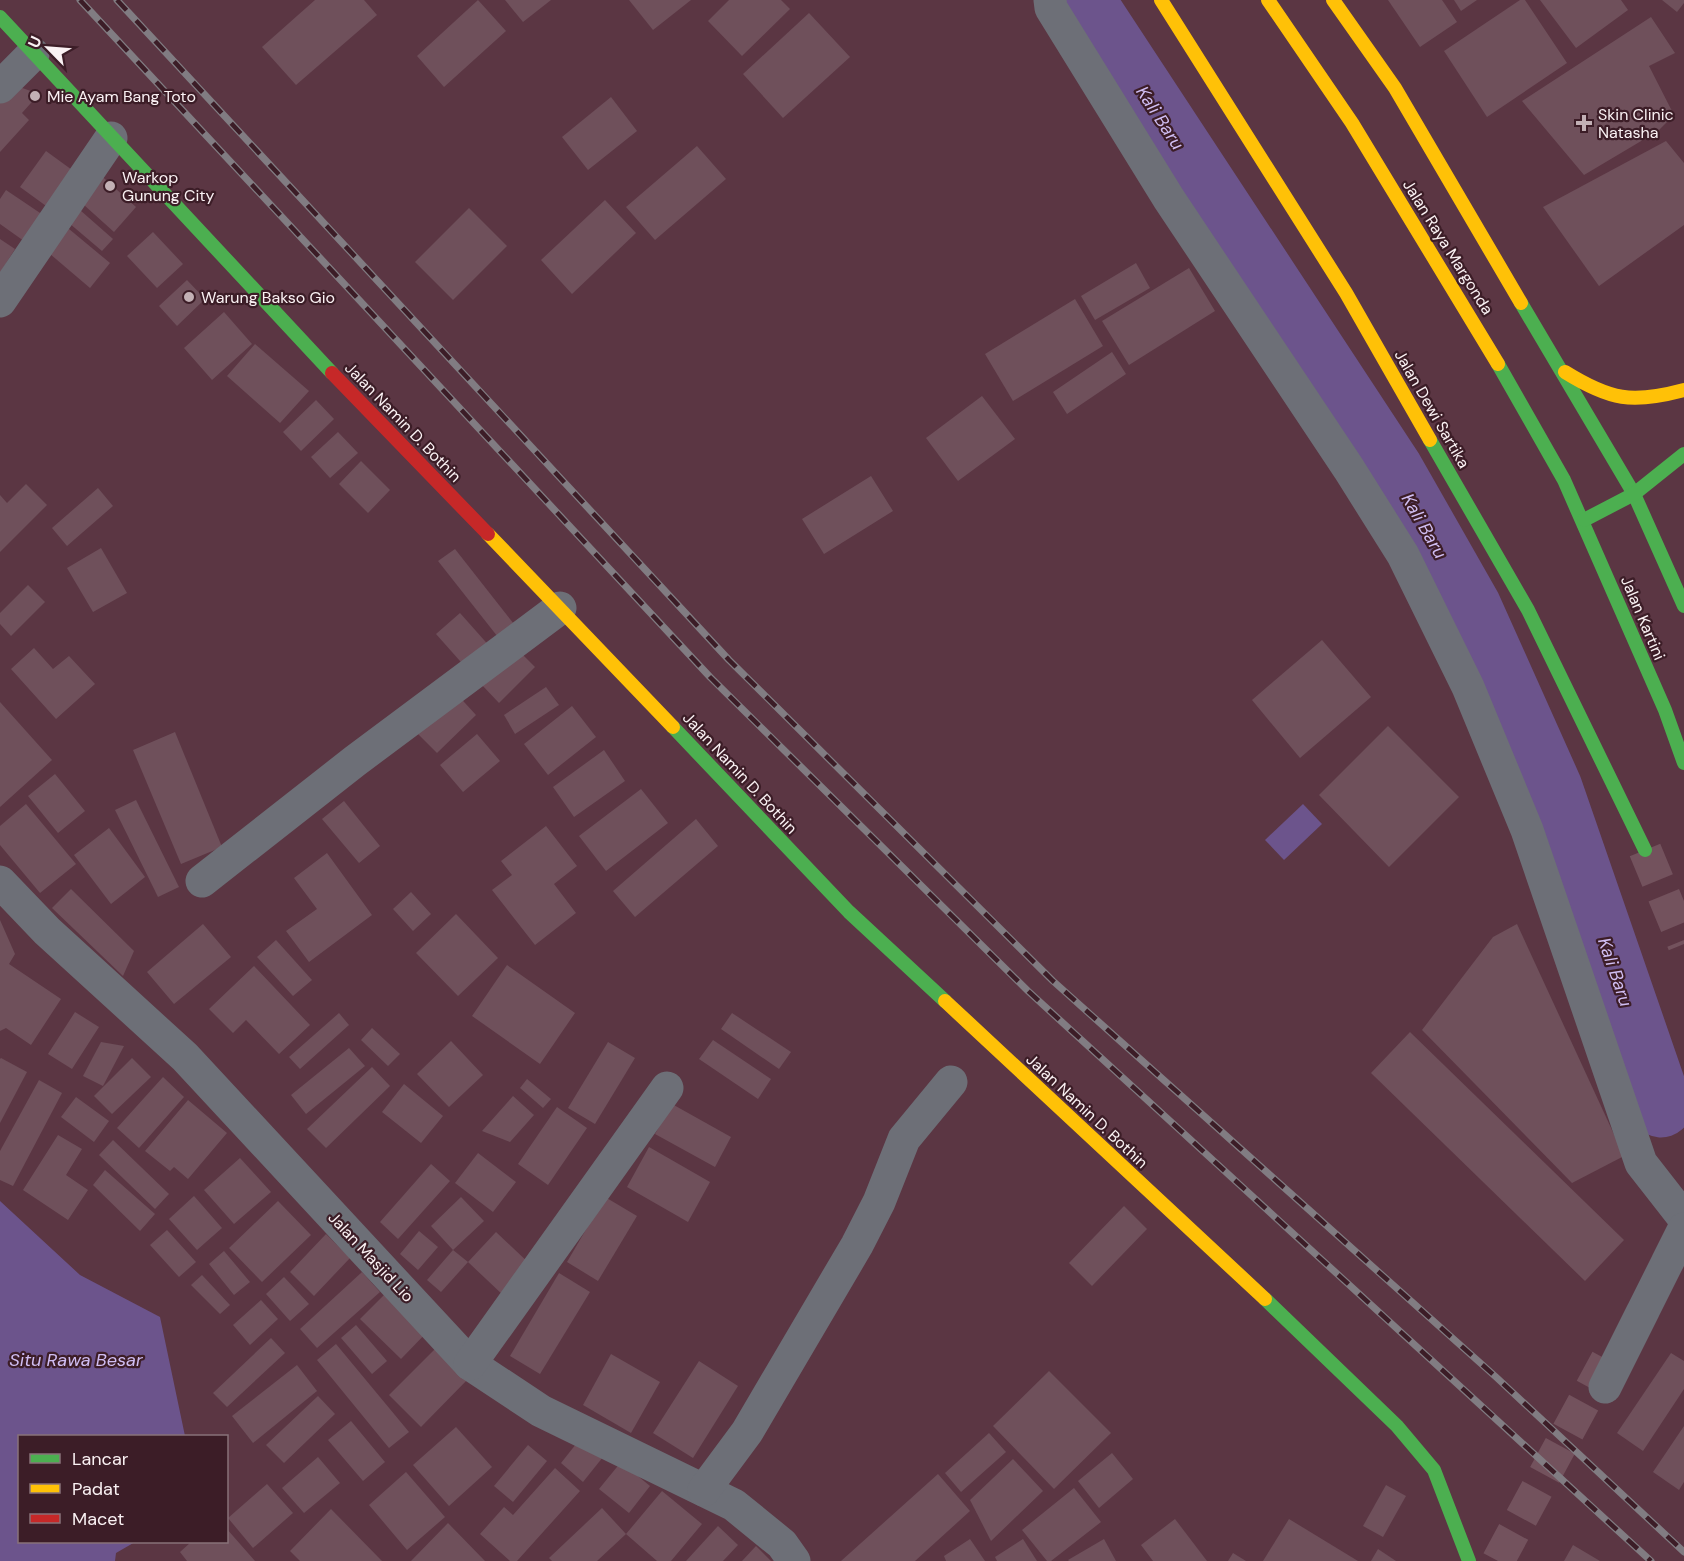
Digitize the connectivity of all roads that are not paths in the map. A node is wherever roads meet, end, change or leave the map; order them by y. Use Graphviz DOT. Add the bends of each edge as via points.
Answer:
graph roads {
  1 [pos="1050,0"];
  2 [pos="1161,0"];
  3 [pos="1268,0"];
  4 [pos="1333,0"];
  5 [pos="0,16"];
  6 [pos="33,54"];
  7 [pos="0,87"];
  8 [pos="111,138"];
  9 [pos="0,301"];
  10 [pos="1563,372"];
  11 [pos="1684,390"];
  12 [pos="1684,454"];
  13 [pos="1634,494"];
  14 [pos="1584,520"];
  15 [pos="1684,606"];
  16 [pos="560,608"];
  17 [pos="1684,763"];
  18 [pos="1645,850"];
  19 [pos="202,881"];
  20 [pos="0,882"];
  21 [pos="951,1082"];
  22 [pos="667,1088"];
  23 [pos="1684,1218"];
  24 [pos="1684,1229"];
  25 [pos="470,1364"];
  26 [pos="1605,1387"];
  27 [pos="704,1490"];
  28 [pos="1461,1538"];
  29 [pos="1452,1553"];
  30 [pos="794,1561"];
  31 [pos="1469,1561"];
  1 -- 23 [label="street" via="1051,8 1169,198 1403,555 1468,687 1527,830 1641,1163"];
  2 -- 18 [label="main road, Jalan Dewi Sartika" via="1346,292 1522,600"];
  3 -- 14 [label="main road, Jalan Raya Margonda" via="1352,123 1474,321"];
  4 -- 10 [label="main road, Jalan Raya Margonda" via="1395,88"];
  5 -- 6 [label="main road, Jalan Namin D. Bothin"];
  6 -- 7 [label="street"];
  6 -- 8 [label="main road, Jalan Namin D. Bothin"];
  8 -- 9 [label="street"];
  8 -- 16 [label="main road, Jalan Namin D. Bothin"];
  10 -- 11 [label="main road" via="1614,399 1657,399"];
  10 -- 13 [label="main road, Jalan Raya Margonda"];
  12 -- 13 [label="main road"];
  13 -- 14 [label="main road"];
  13 -- 15 [label="main road, Jalan Raya Margonda"];
  14 -- 17 [label="main road, Jalan Kartini"];
  16 -- 19 [label="street"];
  16 -- 28 [label="main road, Jalan Namin D. Bothin" via="849,912 1240,1275 1396,1426 1434,1470"];
  20 -- 25 [label="street, Jalan Masjid Lio" via="47,931 185,1057"];
  21 -- 27 [label="street" via="904,1139 857,1245 747,1432"];
  22 -- 25 [label="street"];
  24 -- 26 [label="street"];
  25 -- 27 [label="street, Jalan Masjid Lio" via="541,1411"];
  27 -- 30 [label="street, Jalan Masjid Lio" via="734,1505 782,1544"];
  28 -- 29 [label="main road"];
  28 -- 31 [label="main road"];
}
